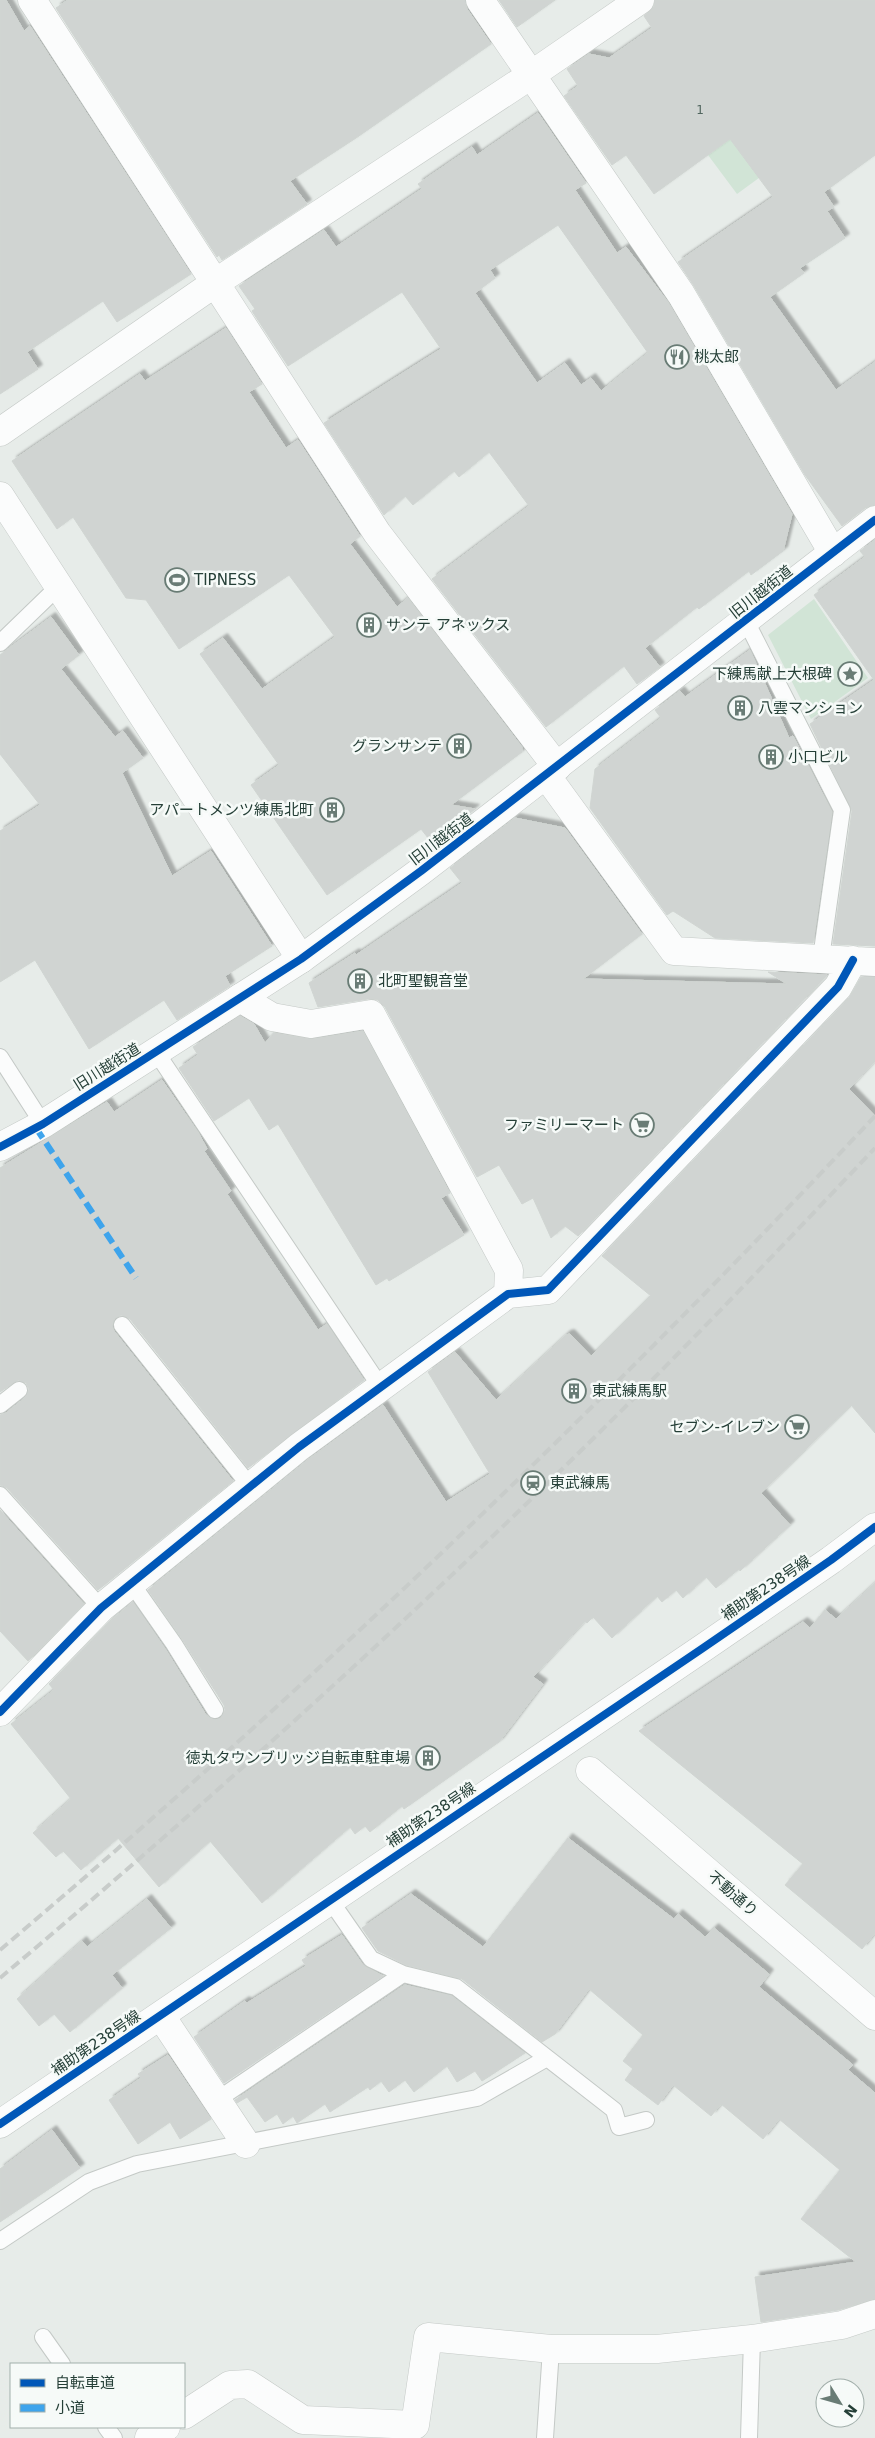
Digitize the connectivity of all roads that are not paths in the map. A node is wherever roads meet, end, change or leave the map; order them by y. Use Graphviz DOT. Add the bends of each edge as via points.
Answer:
graph roads {
  1 [pos="32,0"];
  2 [pos="480,0"];
  3 [pos="640,0"];
  4 [pos="531,75"];
  5 [pos="215,283"];
  6 [pos="0,432"];
  7 [pos="0,496"];
  8 [pos="875,520"];
  9 [pos="833,553"];
  10 [pos="58,586"];
  11 [pos="746,620"];
  12 [pos="0,643"];
  13 [pos="552,771"];
  14 [pos="821,958"];
  15 [pos="301,959"];
  16 [pos="864,961"];
  17 [pos="240,998"];
  18 [pos="156,1052"];
  19 [pos="0,1057"];
  20 [pos="44,1124"];
  21 [pos="0,1147"];
  22 [pos="508,1294"];
  23 [pos="122,1325"];
  24 [pos="380,1386"];
  25 [pos="18,1390"];
  26 [pos="0,1405"];
  27 [pos="250,1486"];
  28 [pos="0,1495"];
  29 [pos="875,1527"];
  30 [pos="132,1584"];
  31 [pos="101,1608"];
  32 [pos="215,1710"];
  33 [pos="0,1712"];
  34 [pos="590,1771"];
  35 [pos="330,1900"];
  36 [pos="403,1974"];
  37 [pos="161,2016"];
  38 [pos="875,2016"];
  39 [pos="547,2058"];
  40 [pos="217,2100"];
  41 [pos="646,2120"];
  42 [pos="0,2124"];
  43 [pos="246,2144"];
  44 [pos="0,2241"];
  45 [pos="875,2314"];
  46 [pos="43,2337"];
  47 [pos="752,2338"];
  48 [pos="551,2349"];
  49 [pos="61,2363"];
  50 [pos="185,2414"];
  51 [pos="164,2428"];
  52 [pos="149,2438"];
  53 [pos="545,2438"];
  54 [pos="749,2438"];
  1 -- 5 [label="street"];
  2 -- 4 [label="street"];
  3 -- 4 [label="street"];
  4 -- 5 [label="street"];
  4 -- 9 [label="street" via="680,294"];
  5 -- 6 [label="street"];
  5 -- 13 [label="street" via="377,533"];
  7 -- 10 [label="street"];
  8 -- 9 [label="street, 旧川越街道"];
  9 -- 11 [label="street, 旧川越街道"];
  10 -- 12 [label="lane"];
  10 -- 15 [label="street"];
  11 -- 13 [label="street, 旧川越街道"];
  11 -- 14 [label="lane" via="842,810"];
  13 -- 14 [label="street" via="674,951"];
  13 -- 15 [label="street, 旧川越街道"];
  14 -- 16 [label="street"];
  15 -- 17 [label="street, 旧川越街道"];
  16 -- 22 [label="street" via="548,1290"];
  17 -- 18 [label="street, 旧川越街道"];
  17 -- 22 [label="street" via="272,1017 311,1024 371,1014 508,1270"];
  18 -- 20 [label="street, 旧川越街道"];
  18 -- 24 [label="lane"];
  19 -- 20 [label="lane"];
  20 -- 21 [label="street, 旧川越街道"];
  22 -- 24 [label="street"];
  23 -- 27 [label="lane"];
  24 -- 27 [label="street"];
  25 -- 26 [label="lane"];
  27 -- 30 [label="street"];
  28 -- 31 [label="lane"];
  29 -- 35 [label="street, 補助第238号線"];
  30 -- 31 [label="street"];
  30 -- 32 [label="lane"];
  31 -- 33 [label="street"];
  34 -- 38 [label="street, 不動通り"];
  35 -- 36 [label="lane" via="371,1959"];
  35 -- 37 [label="street, 補助第238号線"];
  36 -- 39 [label="lane" via="456,1987"];
  36 -- 40 [label="lane"];
  37 -- 40 [label="street"];
  37 -- 42 [label="street, 補助第238号線"];
  39 -- 41 [label="lane" via="614,2110 619,2127"];
  39 -- 43 [label="lane" via="477,2098"];
  40 -- 43 [label="street"];
  43 -- 44 [label="lane" via="137,2164 90,2182"];
  45 -- 47 [label="street" via="842,2324"];
  46 -- 49 [label="lane"];
  47 -- 48 [label="street" via="657,2349"];
  47 -- 54 [label="lane"];
  48 -- 50 [label="street" via="428,2337 415,2425 303,2420 248,2384 230,2385"];
  48 -- 53 [label="lane"];
  51 -- 52 [label="street"];
}
